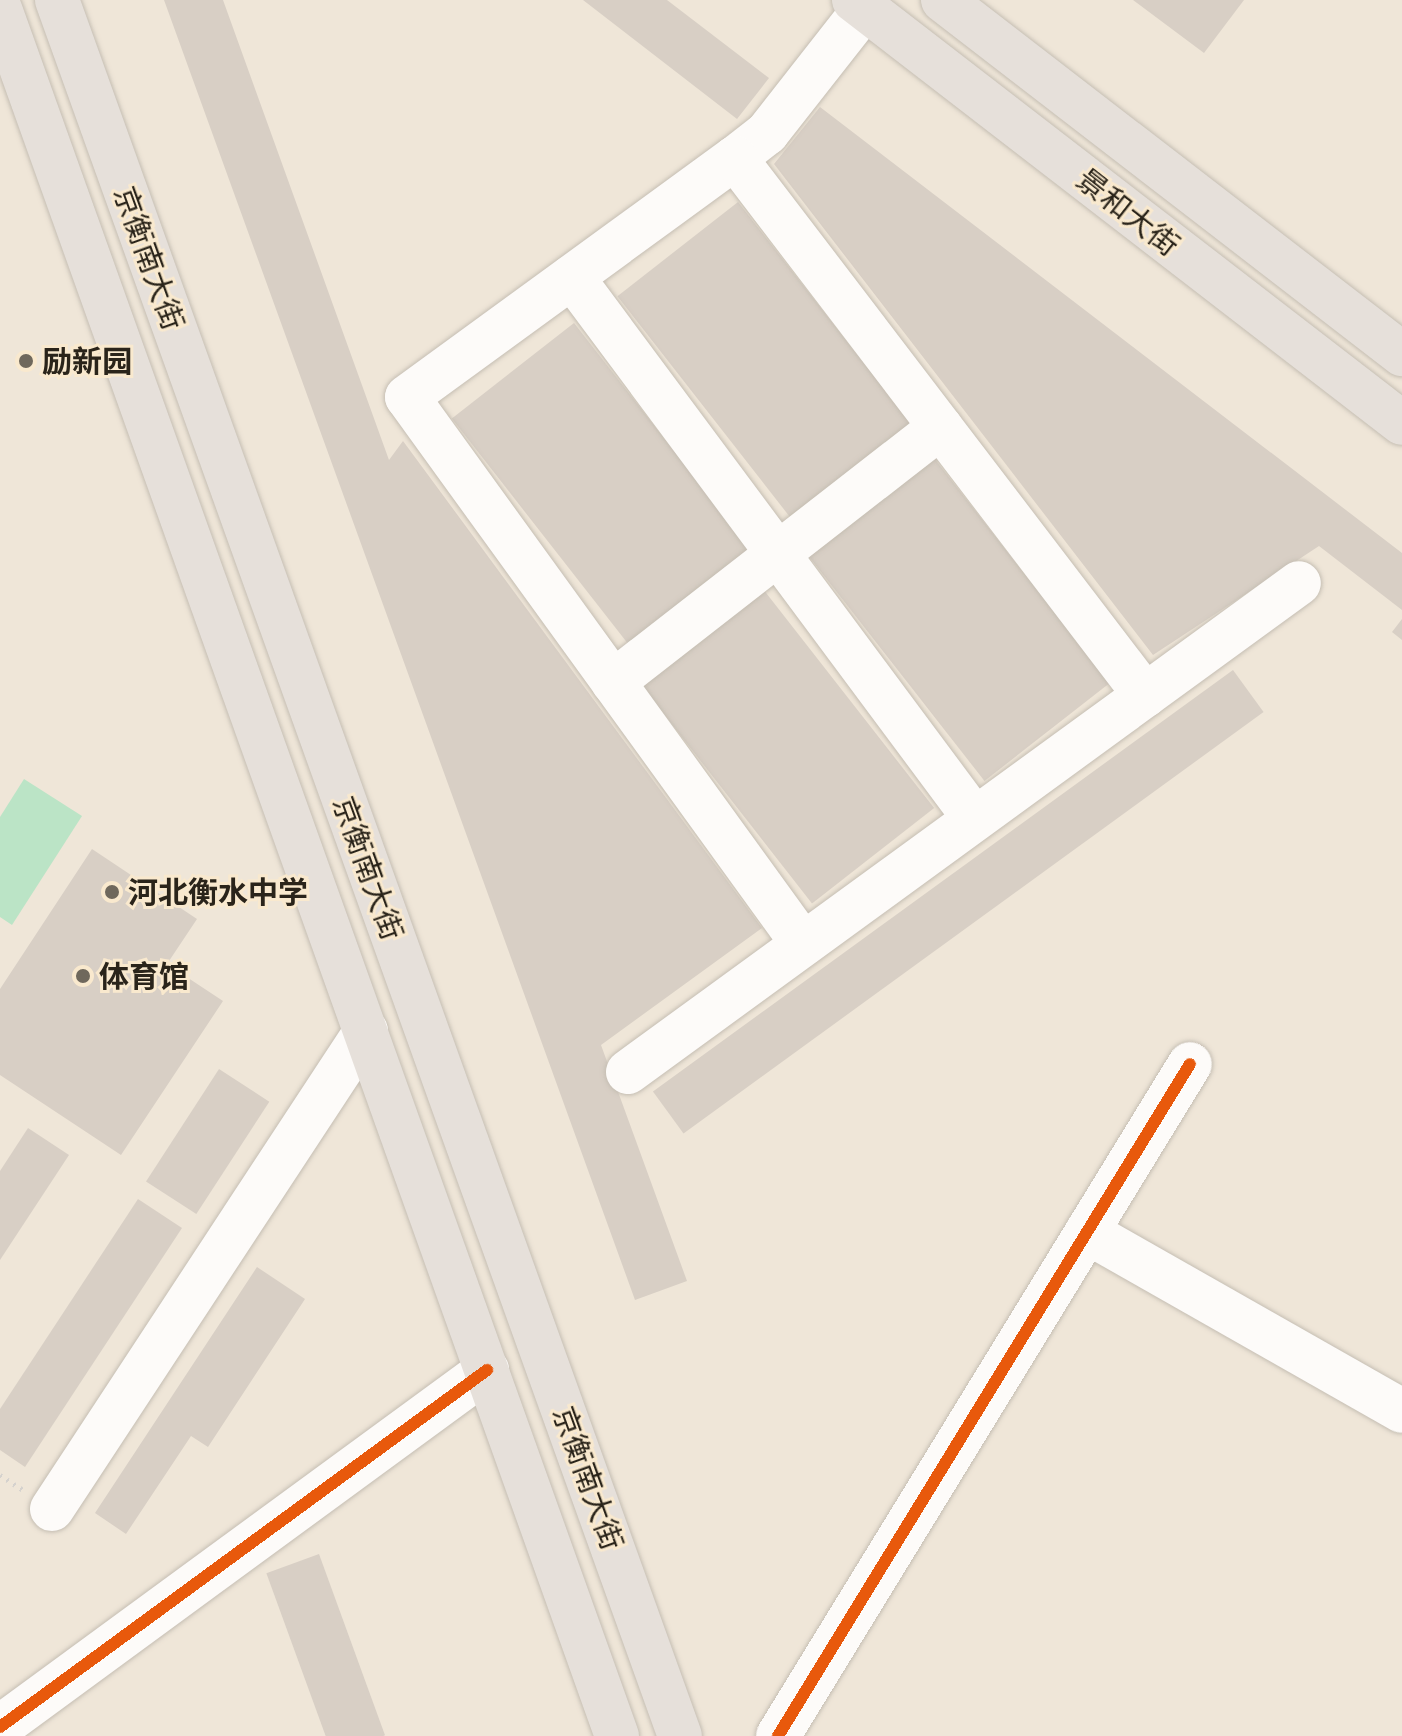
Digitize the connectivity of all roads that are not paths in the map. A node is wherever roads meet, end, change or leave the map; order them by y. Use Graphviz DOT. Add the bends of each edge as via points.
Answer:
graph roads {
  1 [pos="57,0"];
  2 [pos="943,0"];
  3 [pos="859,4"];
  4 [pos="0,9"];
  5 [pos="735,158"];
  6 [pos="572,277"];
  7 [pos="1402,354"];
  8 [pos="1402,423"];
  9 [pos="940,427"];
  10 [pos="777,553"];
  11 [pos="1299,583"];
  12 [pos="613,682"];
  13 [pos="1145,695"];
  14 [pos="975,819"];
  15 [pos="803,944"];
  16 [pos="366,1031"];
  17 [pos="1190,1064"];
  18 [pos="628,1072"];
  19 [pos="1087,1232"];
  20 [pos="487,1370"];
  21 [pos="1402,1411"];
  22 [pos="52,1509"];
  23 [pos="0,1727"];
  24 [pos="617,1736"];
  25 [pos="680,1736"];
  26 [pos="778,1736"];
  1 -- 25 [label="main road, 京衡南大街"];
  2 -- 7 [label="main road, 景和大街"];
  3 -- 5 [label="street" via="767,133"];
  3 -- 8 [label="main road, 景和大街"];
  4 -- 16 [label="main road, 京衡南大街"];
  5 -- 6 [label="street"];
  5 -- 9 [label="street"];
  6 -- 10 [label="street"];
  6 -- 12 [label="street" via="407,397"];
  9 -- 10 [label="street"];
  9 -- 13 [label="street"];
  10 -- 12 [label="street"];
  10 -- 14 [label="street"];
  11 -- 13 [label="street"];
  12 -- 15 [label="street"];
  13 -- 14 [label="street"];
  14 -- 15 [label="street"];
  15 -- 18 [label="street"];
  16 -- 20 [label="main road, 京衡南大街"];
  16 -- 22 [label="street"];
  17 -- 19 [label="street"];
  19 -- 21 [label="street"];
  19 -- 26 [label="street"];
  20 -- 23 [label="street"];
  20 -- 24 [label="main road, 京衡南大街"];
}
